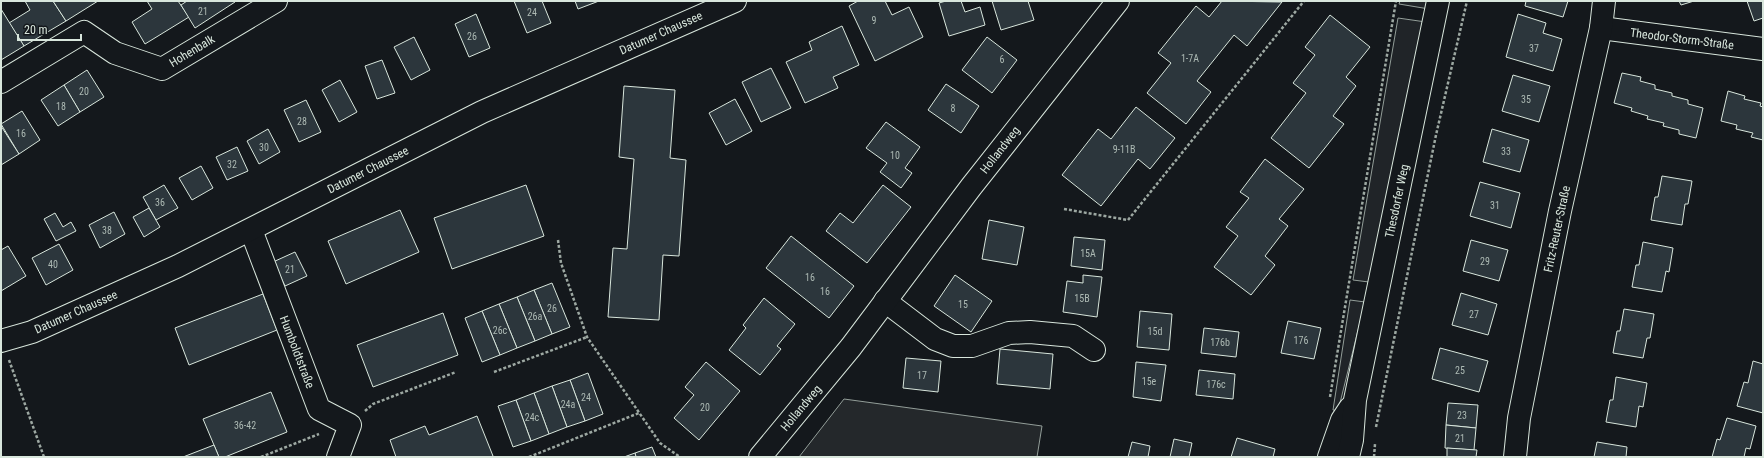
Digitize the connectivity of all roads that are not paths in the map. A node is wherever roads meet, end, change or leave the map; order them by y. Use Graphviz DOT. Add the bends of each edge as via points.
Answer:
graph roads {
  1 [pos="276,1"];
  2 [pos="735,1"];
  3 [pos="1118,1"];
  4 [pos="1438,1"];
  5 [pos="1604,1"];
  6 [pos="1601,28"];
  7 [pos="1763,49"];
  8 [pos="1,82"];
  9 [pos="251,230"];
  10 [pos="886,301"];
  11 [pos="2,340"];
  12 [pos="1094,350"];
  13 [pos="1356,400"];
  14 [pos="338,457"];
  15 [pos="760,457"];
  16 [pos="1329,457"];
  17 [pos="1348,457"];
  18 [pos="1515,457"];
  1 -- 8 [label="street, Hohenbalk" via="162,69 114,53 84,32"];
  2 -- 9 [label="street, Datumer Chaussee" via="482,112"];
  3 -- 10 [label="street, Hollandweg" via="971,187"];
  4 -- 13 [label="street, Thesdorfer Weg"];
  5 -- 6 [label="street, Fritz-Reuter-Straße"];
  6 -- 7 [label="street, Theodor-Storm-Straße"];
  6 -- 18 [label="street, Fritz-Reuter-Straße" via="1523,395"];
  9 -- 11 [label="street, Datumer Chaussee" via="32,332"];
  9 -- 14 [label="street, Humboldtstraße" via="319,409 350,425"];
  10 -- 12 [label="street" via="935,339 952,346 972,346 1009,334 1030,332 1073,336"];
  10 -- 15 [label="street, Hollandweg"];
  13 -- 16 [label="street, Thesdorfer Weg" via="1342,420"];
  13 -- 17 [label="street, Thesdorfer Weg"];
}
